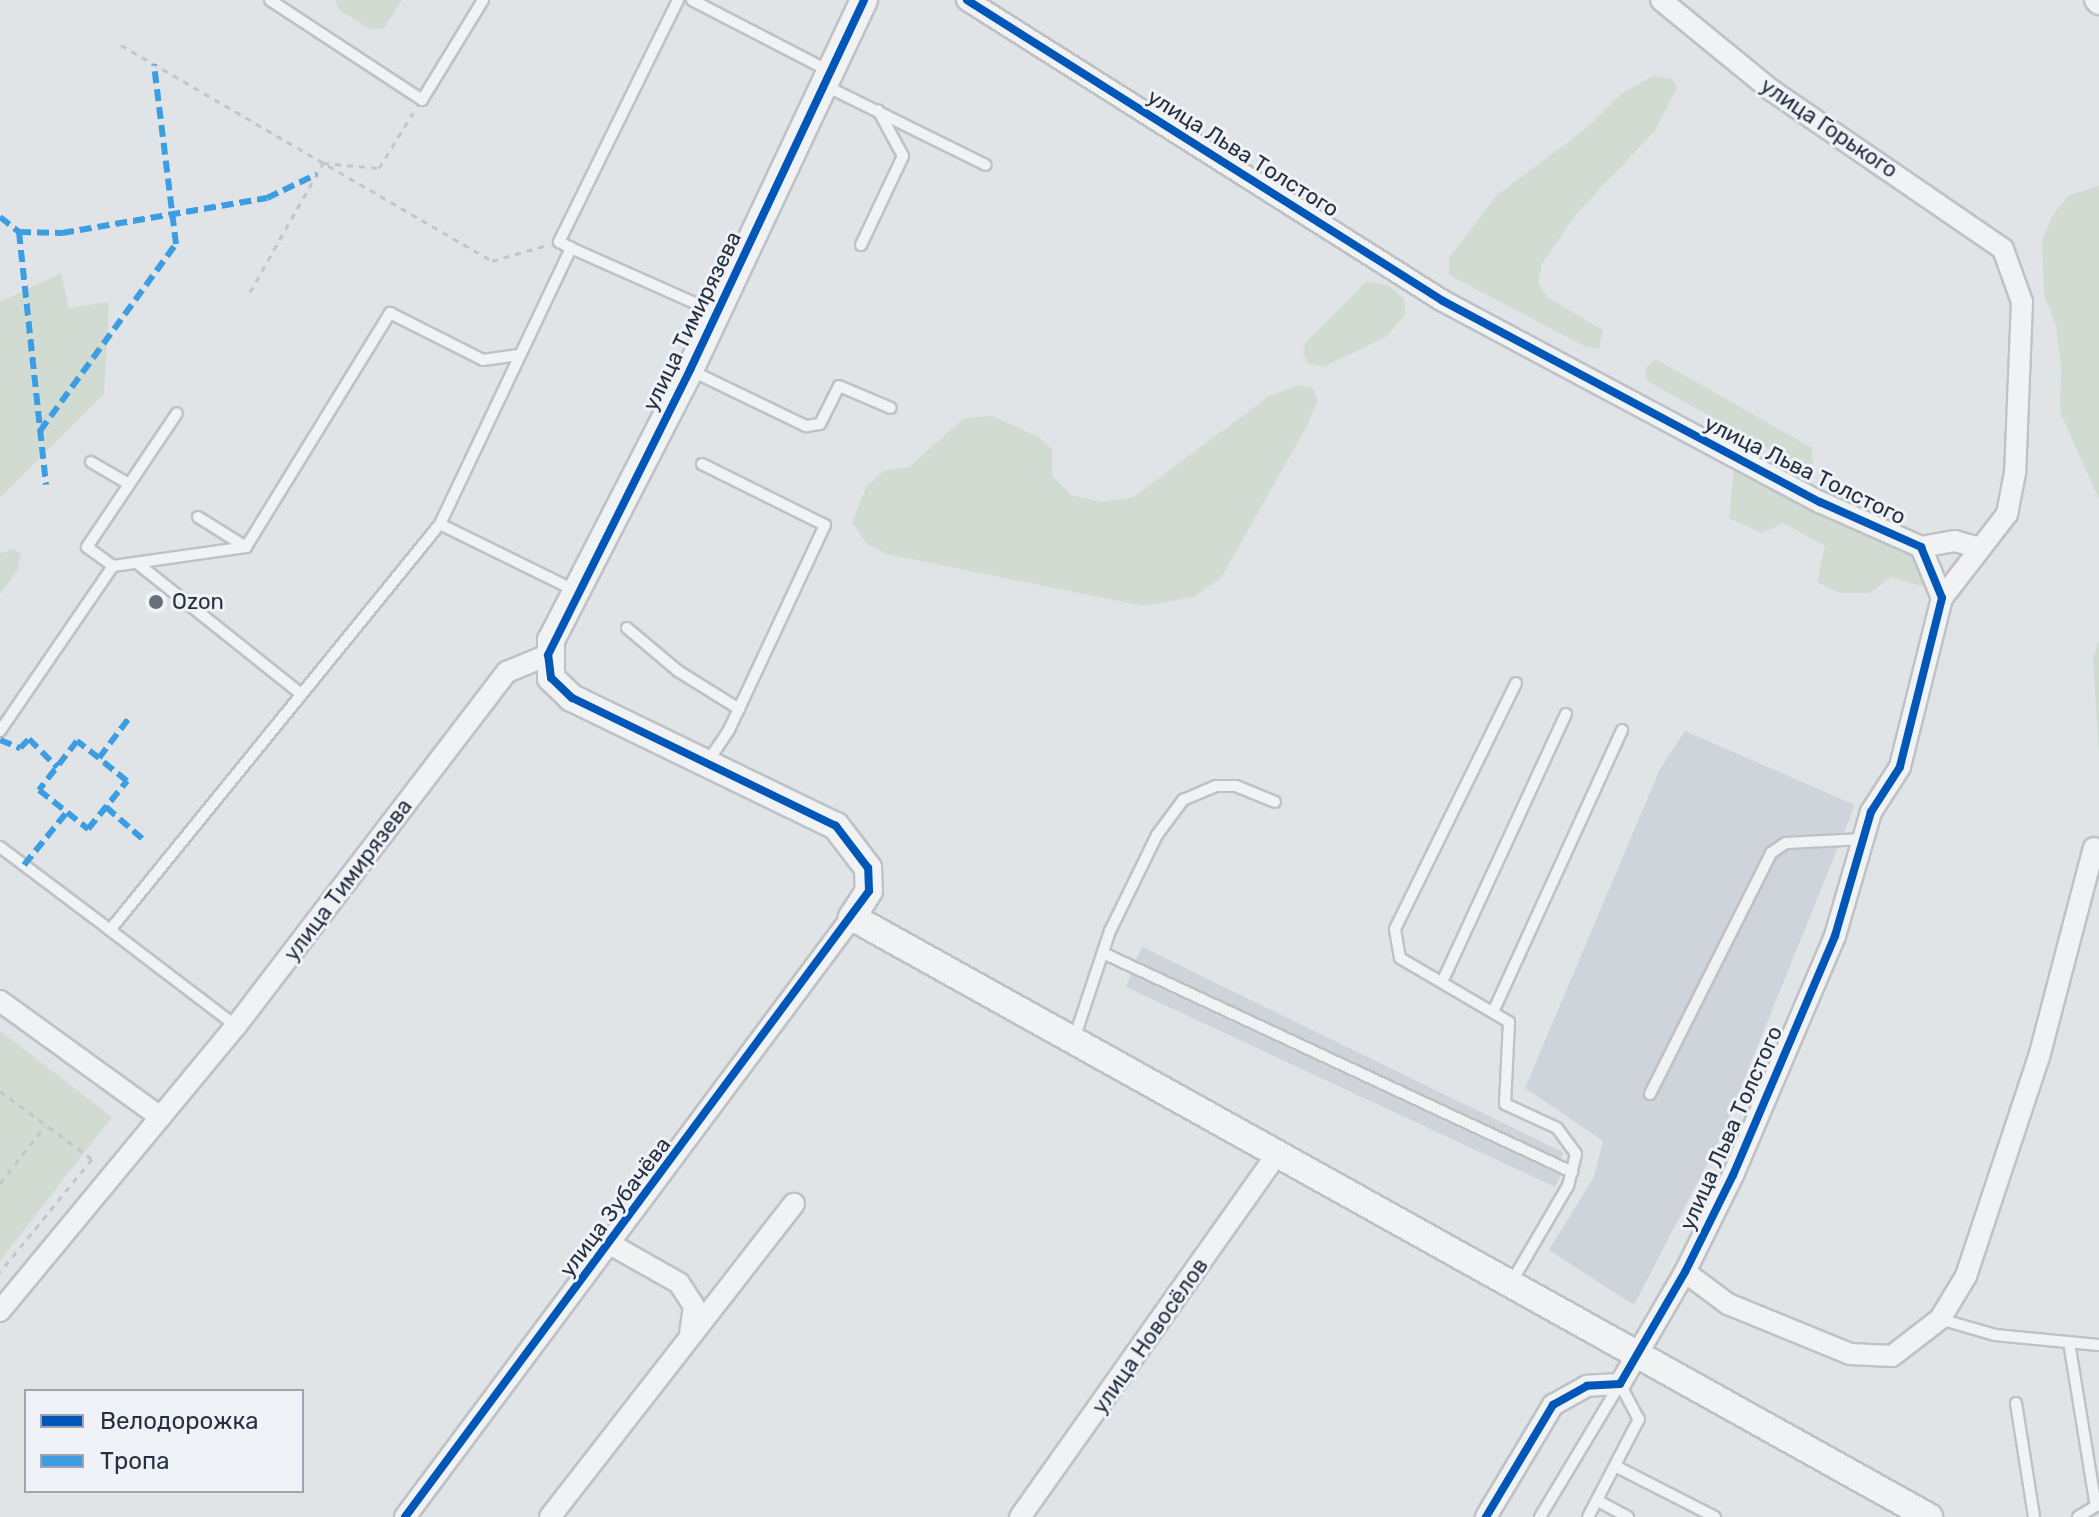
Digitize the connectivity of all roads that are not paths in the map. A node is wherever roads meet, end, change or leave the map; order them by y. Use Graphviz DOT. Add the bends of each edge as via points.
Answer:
graph roads {
  1 [pos="270,0"];
  2 [pos="483,0"];
  3 [pos="678,0"];
  4 [pos="692,0"];
  5 [pos="864,0"];
  6 [pos="967,0"];
  7 [pos="1661,0"];
  8 [pos="827,78"];
  9 [pos="877,109"];
  10 [pos="986,165"];
  11 [pos="861,245"];
  12 [pos="571,248"];
  13 [pos="717,312"];
  14 [pos="519,355"];
  15 [pos="690,370"];
  16 [pos="891,408"];
  17 [pos="177,413"];
  18 [pos="91,462"];
  19 [pos="702,464"];
  20 [pos="129,484"];
  21 [pos="198,517"];
  22 [pos="440,524"];
  23 [pos="246,547"];
  24 [pos="1921,547"];
  25 [pos="1980,548"];
  26 [pos="137,563"];
  27 [pos="113,566"];
  28 [pos="575,591"];
  29 [pos="1942,598"];
  30 [pos="627,628"];
  31 [pos="548,655"];
  32 [pos="1516,683"];
  33 [pos="301,694"];
  34 [pos="739,709"];
  35 [pos="1566,714"];
  36 [pos="1622,730"];
  37 [pos="0,731"];
  38 [pos="706,763"];
  39 [pos="1275,802"];
  40 [pos="1863,839"];
  41 [pos="0,847"];
  42 [pos="2094,848"];
  43 [pos="852,917"];
  44 [pos="110,930"];
  45 [pos="1103,953"];
  46 [pos="1443,980"];
  47 [pos="0,1001"];
  48 [pos="1493,1012"];
  49 [pos="236,1026"];
  50 [pos="1074,1039"];
  51 [pos="1650,1094"];
  52 [pos="160,1117"];
  53 [pos="1277,1154"];
  54 [pos="1572,1172"];
  55 [pos="794,1204"];
  56 [pos="610,1244"];
  57 [pos="1685,1272"];
  58 [pos="1510,1284"];
  59 [pos="0,1311"];
  60 [pos="1940,1319"];
  61 [pos="690,1334"];
  62 [pos="2069,1342"];
  63 [pos="2099,1345"];
  64 [pos="1639,1354"];
  65 [pos="1620,1384"];
  66 [pos="2016,1403"];
  67 [pos="1617,1467"];
  68 [pos="1598,1501"];
  69 [pos="1898,1510"];
  70 [pos="405,1517"];
  71 [pos="550,1517"];
  72 [pos="1020,1517"];
  73 [pos="1486,1517"];
  74 [pos="1540,1517"];
  75 [pos="1588,1517"];
  76 [pos="1628,1517"];
  77 [pos="1715,1517"];
  78 [pos="1929,1517"];
  79 [pos="2034,1517"];
  80 [pos="2078,1517"];
  1 -- 2 [label="lane" via="422,100"];
  3 -- 12 [label="lane" via="559,242"];
  4 -- 8 [label="lane"];
  5 -- 8 [label="street, улица Тимирязева"];
  6 -- 24 [label="street, улица Льва Толстого" via="1443,301 1820,502"];
  7 -- 25 [label="street, улица Горького" via="1771,90 2003,249 2022,302 2015,473 2007,514"];
  8 -- 9 [label="lane"];
  8 -- 13 [label="street, улица Тимирязева"];
  9 -- 10 [label="lane"];
  9 -- 11 [label="lane" via="903,156"];
  12 -- 13 [label="lane"];
  12 -- 14 [label="lane"];
  13 -- 15 [label="street, улица Тимирязева"];
  14 -- 22 [label="lane"];
  14 -- 23 [label="lane" via="483,360 390,313"];
  15 -- 16 [label="lane" via="806,426 820,424 839,386"];
  15 -- 28 [label="street, улица Тимирязева"];
  17 -- 20 [label="lane"];
  18 -- 20 [label="lane"];
  19 -- 34 [label="lane" via="825,525"];
  20 -- 27 [label="lane" via="87,547"];
  21 -- 23 [label="lane"];
  22 -- 28 [label="lane"];
  22 -- 33 [label="lane"];
  23 -- 26 [label="lane"];
  24 -- 25 [label="street" via="1955,541"];
  24 -- 29 [label="street, улица Льва Толстого"];
  25 -- 29 [label="street"];
  26 -- 27 [label="lane"];
  26 -- 33 [label="lane"];
  27 -- 37 [label="lane"];
  28 -- 31 [label="street, улица Тимирязева"];
  29 -- 40 [label="street, улица Льва Толстого" via="1900,767 1871,812"];
  30 -- 34 [label="lane" via="678,671"];
  31 -- 38 [label="street" via="551,678 572,698"];
  31 -- 49 [label="street, улица Тимирязева" via="507,672"];
  32 -- 46 [label="lane" via="1395,929 1400,958"];
  33 -- 44 [label="lane"];
  34 -- 38 [label="lane"];
  35 -- 46 [label="lane"];
  36 -- 48 [label="lane"];
  38 -- 43 [label="street" via="836,826 853,843 868,868 869,891"];
  39 -- 45 [label="lane" via="1236,786 1216,786 1183,800 1157,835"];
  40 -- 51 [label="lane" via="1786,843 1771,853"];
  40 -- 57 [label="street, улица Льва Толстого" via="1835,936 1733,1175"];
  41 -- 44 [label="lane"];
  42 -- 60 [label="street" via="2039,1057 1966,1276"];
  43 -- 50 [label="street"];
  43 -- 56 [label="street, улица Зубачёва"];
  44 -- 49 [label="lane"];
  45 -- 50 [label="lane"];
  45 -- 54 [label="lane"];
  46 -- 48 [label="lane"];
  47 -- 52 [label="street"];
  48 -- 54 [label="lane" via="1509,1022 1505,1104 1557,1128 1576,1154"];
  49 -- 52 [label="street, улица Тимирязева"];
  50 -- 53 [label="street"];
  52 -- 59 [label="street, улица Тимирязева"];
  53 -- 58 [label="street"];
  53 -- 72 [label="street, улица Новосёлов"];
  54 -- 58 [label="lane"];
  55 -- 61 [label="street"];
  56 -- 61 [label="street" via="679,1283 694,1306"];
  56 -- 70 [label="street, улица Зубачёва"];
  57 -- 60 [label="street" via="1728,1304 1850,1354 1892,1356"];
  57 -- 64 [label="street, улица Льва Толстого"];
  58 -- 64 [label="street"];
  60 -- 62 [label="lane" via="1995,1335"];
  61 -- 71 [label="street"];
  62 -- 63 [label="lane"];
  62 -- 80 [label="lane" via="2096,1506"];
  64 -- 65 [label="street, улица Льва Толстого"];
  64 -- 69 [label="street"];
  65 -- 67 [label="lane" via="1639,1419"];
  65 -- 73 [label="street" via="1587,1386 1553,1405"];
  65 -- 74 [label="lane"];
  66 -- 79 [label="lane"];
  67 -- 68 [label="lane"];
  67 -- 77 [label="lane"];
  68 -- 75 [label="lane"];
  68 -- 76 [label="lane"];
  69 -- 78 [label="street"];
}
